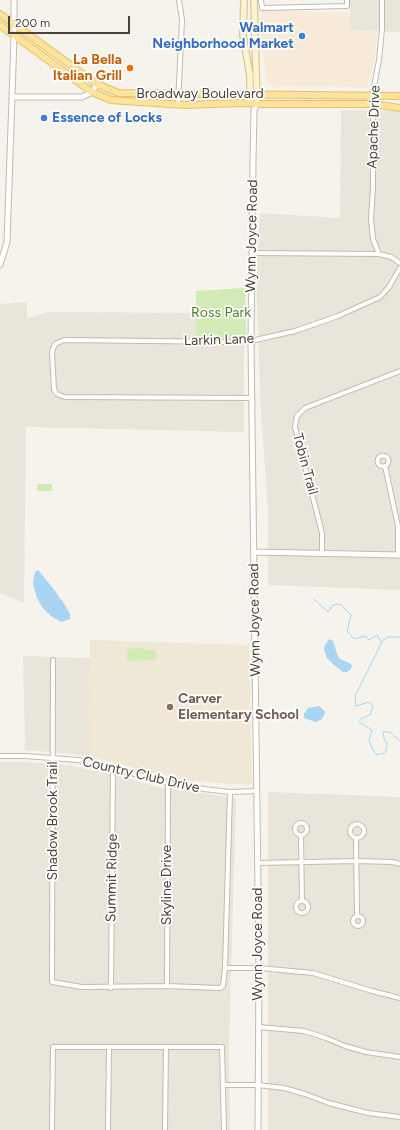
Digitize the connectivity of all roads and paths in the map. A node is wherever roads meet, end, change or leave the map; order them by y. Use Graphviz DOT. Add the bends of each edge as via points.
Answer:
graph roads {
  1 [pos="14,0"];
  2 [pos="179,0"];
  3 [pos="244,0"];
  4 [pos="254,0"];
  5 [pos="262,0"];
  6 [pos="347,0"];
  7 [pos="382,0"];
  8 [pos="0,14"];
  9 [pos="244,19"];
  10 [pos="254,20"];
  11 [pos="14,24"];
  12 [pos="0,25"];
  13 [pos="14,36"];
  14 [pos="97,84"];
  15 [pos="92,92"];
  16 [pos="250,93"];
  17 [pos="179,94"];
  18 [pos="258,94"];
  19 [pos="308,95"];
  20 [pos="400,96"];
  21 [pos="12,97"];
  22 [pos="372,97"];
  23 [pos="178,104"];
  24 [pos="308,104"];
  25 [pos="374,104"];
  26 [pos="254,106"];
  27 [pos="400,108"];
  28 [pos="252,253"];
  29 [pos="379,254"];
  30 [pos="400,263"];
  31 [pos="0,265"];
  32 [pos="400,268"];
  33 [pos="251,340"];
  34 [pos="400,371"];
  35 [pos="252,398"];
  36 [pos="385,466"];
  37 [pos="254,552"];
  38 [pos="322,553"];
  39 [pos="399,555"];
  40 [pos="54,660"];
  41 [pos="0,756"];
  42 [pos="53,758"];
  43 [pos="113,768"];
  44 [pos="168,783"];
  45 [pos="257,791"];
  46 [pos="230,792"];
  47 [pos="301,836"];
  48 [pos="356,838"];
  49 [pos="357,861"];
  50 [pos="301,862"];
  51 [pos="257,863"];
  52 [pos="400,864"];
  53 [pos="302,900"];
  54 [pos="357,916"];
  55 [pos="225,968"];
  56 [pos="259,968"];
  57 [pos="167,986"];
  58 [pos="111,988"];
  59 [pos="400,998"];
  60 [pos="258,1027"];
  61 [pos="109,1047"];
  62 [pos="166,1047"];
  63 [pos="400,1057"];
  64 [pos="223,1085"];
  65 [pos="258,1085"];
  66 [pos="400,1116"];
  67 [pos="52,1130"];
  68 [pos="108,1130"];
  69 [pos="165,1130"];
  70 [pos="224,1130"];
  71 [pos="258,1130"];
  1 -- 11 [label="street"];
  2 -- 17 [label="street" via="182,20"];
  3 -- 9 [label="main road, Wynn Joyce Road"];
  4 -- 10 [label="main road, Wynn Joyce Road"];
  5 -- 6 [label="street" via="262,8 347,6"];
  7 -- 22 [label="street, Apache Drive" via="379,60"];
  8 -- 11 [label="main road, Broadway Boulevard"];
  9 -- 10 [label="main road"];
  9 -- 16 [label="main road, Wynn Joyce Road" via="243,35 250,76"];
  10 -- 18 [label="main road, Wynn Joyce Road"];
  11 -- 13 [label="street"];
  11 -- 14 [label="main road, Broadway Boulevard"];
  12 -- 13 [label="main road, Broadway Boulevard"];
  13 -- 15 [label="main road, Broadway Boulevard"];
  13 -- 21 [label="street"];
  14 -- 15 [label="street"];
  14 -- 17 [label="main road, Broadway Boulevard" via="118,93"];
  15 -- 21 [label="street" via="82,96"];
  15 -- 23 [label="main road, Broadway Boulevard" via="110,100"];
  16 -- 17 [label="main road, Broadway Boulevard"];
  16 -- 18 [label="main road, Broadway Boulevard"];
  16 -- 26 [label="main road, Wynn Joyce Road"];
  17 -- 23 [label="street"];
  18 -- 19 [label="main road, Broadway Boulevard"];
  18 -- 26 [label="main road, Wynn Joyce Road"];
  19 -- 22 [label="main road, Broadway Boulevard"];
  19 -- 24 [label="main road"];
  20 -- 22 [label="main road, Broadway Boulevard"];
  21 -- 31 [label="street" via="7,242"];
  22 -- 25 [label="street, Apache Drive"];
  23 -- 26 [label="main road, Broadway Boulevard"];
  24 -- 25 [label="main road, Broadway Boulevard"];
  24 -- 26 [label="main road, Broadway Boulevard"];
  25 -- 27 [label="main road, Broadway Boulevard"];
  25 -- 29 [label="street, Apache Drive" via="371,219 373,239"];
  26 -- 28 [label="street, Wynn Joyce Road"];
  28 -- 29 [label="street"];
  28 -- 33 [label="street, Wynn Joyce Road"];
  29 -- 30 [label="street"];
  32 -- 33 [label="street, Larkin Lane" via="389,288 380,297 338,316 295,331"];
  33 -- 35 [label="street, Wynn Joyce Road"];
  33 -- 35 [label="street, Larkin Lane" via="64,340 55,344 52,352 54,390 65,397"];
  34 -- 38 [label="street, Tobin Trail" via="305,408 297,416 295,427 322,533"];
  35 -- 37 [label="street, Wynn Joyce Road"];
  36 -- 39 [label="street" via="398,526"];
  37 -- 38 [label="street"];
  37 -- 45 [label="street, Wynn Joyce Road"];
  38 -- 39 [label="street"];
  40 -- 42 [label="street, Shadow Brook Trail"];
  41 -- 42 [label="street, Country Club Drive"];
  42 -- 43 [label="street, Country Club Drive" via="78,760"];
  42 -- 58 [label="street, Shadow Brook Trail" via="52,982"];
  43 -- 44 [label="street, Country Club Drive"];
  43 -- 58 [label="street, Summit Ridge"];
  44 -- 46 [label="street, Country Club Drive"];
  44 -- 57 [label="street, Skyline Drive"];
  45 -- 46 [label="street, Country Club Drive"];
  45 -- 51 [label="street, Wynn Joyce Road"];
  46 -- 55 [label="street"];
  47 -- 50 [label="street"];
  48 -- 49 [label="street"];
  49 -- 50 [label="street"];
  49 -- 52 [label="street"];
  49 -- 54 [label="street"];
  50 -- 51 [label="street"];
  50 -- 53 [label="street"];
  51 -- 56 [label="street, Wynn Joyce Road"];
  55 -- 56 [label="street"];
  55 -- 57 [label="street" via="223,986 220,988"];
  56 -- 59 [label="street" via="313,973"];
  56 -- 60 [label="street, Wynn Joyce Road"];
  57 -- 58 [label="street"];
  60 -- 63 [label="street" via="304,1031 366,1052"];
  60 -- 65 [label="street, Wynn Joyce Road"];
  61 -- 62 [label="street"];
  61 -- 67 [label="street" via="53,1047"];
  61 -- 68 [label="street"];
  62 -- 64 [label="street" via="222,1047"];
  62 -- 69 [label="street"];
  64 -- 65 [label="street"];
  64 -- 70 [label="street"];
  65 -- 66 [label="street" via="284,1088 368,1113"];
  65 -- 71 [label="street, Wynn Joyce Road"];
}
